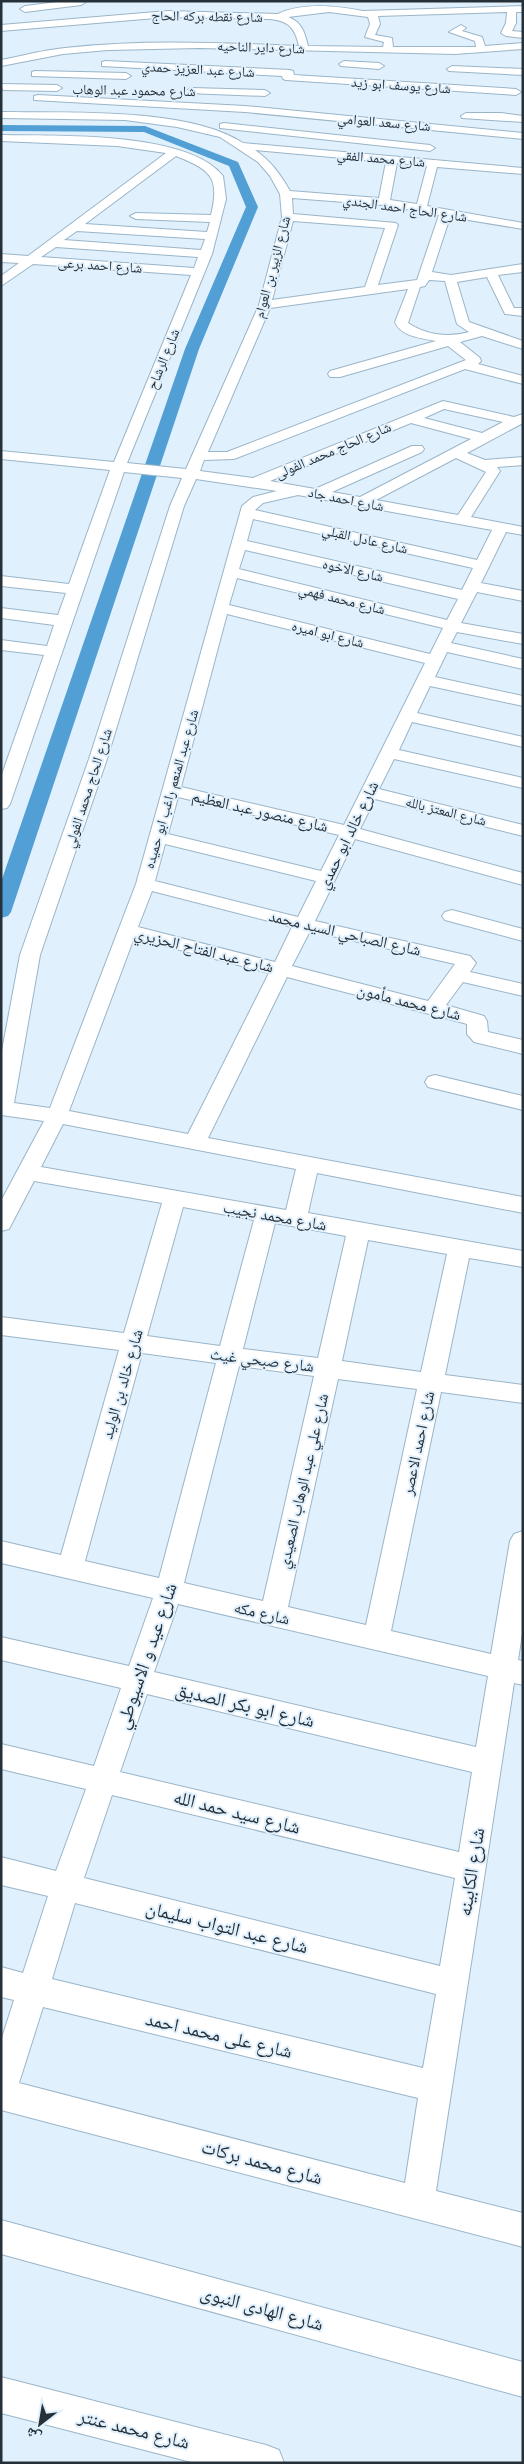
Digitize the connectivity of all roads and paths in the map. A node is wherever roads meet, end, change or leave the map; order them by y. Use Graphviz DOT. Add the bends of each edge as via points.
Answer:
graph roads {
  1 [pos="444,1"];
  2 [pos="81,2"];
  3 [pos="405,2"];
  4 [pos="343,6"];
  5 [pos="25,8"];
  6 [pos="206,8"];
  7 [pos="523,9"];
  8 [pos="512,10"];
  9 [pos="446,11"];
  10 [pos="462,11"];
  11 [pos="377,13"];
  12 [pos="280,17"];
  13 [pos="477,20"];
  14 [pos="91,21"];
  15 [pos="1,28"];
  16 [pos="461,28"];
  17 [pos="229,32"];
  18 [pos="49,35"];
  19 [pos="523,35"];
  20 [pos="200,36"];
  21 [pos="420,38"];
  22 [pos="343,39"];
  23 [pos="152,46"];
  24 [pos="217,46"];
  25 [pos="523,46"];
  26 [pos="120,47"];
  27 [pos="275,48"];
  28 [pos="304,49"];
  29 [pos="321,49"];
  30 [pos="340,50"];
  31 [pos="388,50"];
  32 [pos="416,50"];
  33 [pos="486,57"];
  34 [pos="354,60"];
  35 [pos="5,62"];
  36 [pos="523,62"];
  37 [pos="333,63"];
  38 [pos="105,64"];
  39 [pos="137,66"];
  40 [pos="383,67"];
  41 [pos="187,68"];
  42 [pos="449,69"];
  43 [pos="254,72"];
  44 [pos="523,72"];
  45 [pos="26,74"];
  46 [pos="289,75"];
  47 [pos="93,78"];
  48 [pos="126,79"];
  49 [pos="357,82"];
  50 [pos="3,85"];
  51 [pos="518,87"];
  52 [pos="63,88"];
  53 [pos="182,91"];
  54 [pos="329,91"];
  55 [pos="348,92"];
  56 [pos="262,96"];
  57 [pos="38,98"];
  58 [pos="278,100"];
  59 [pos="245,109"];
  60 [pos="1,114"];
  61 [pos="456,116"];
  62 [pos="495,117"];
  63 [pos="523,119"];
  64 [pos="301,122"];
  65 [pos="224,130"];
  66 [pos="1,138"];
  67 [pos="521,139"];
  68 [pos="478,142"];
  69 [pos="240,146"];
  70 [pos="441,149"];
  71 [pos="173,152"];
  72 [pos="392,160"];
  73 [pos="433,163"];
  74 [pos="461,166"];
  75 [pos="523,172"];
  76 [pos="286,194"];
  77 [pos="384,202"];
  78 [pos="421,209"];
  79 [pos="445,213"];
  80 [pos="92,214"];
  81 [pos="288,217"];
  82 [pos="215,219"];
  83 [pos="523,226"];
  84 [pos="75,227"];
  85 [pos="212,236"];
  86 [pos="53,243"];
  87 [pos="206,254"];
  88 [pos="1,258"];
  89 [pos="30,260"];
  90 [pos="523,268"];
  91 [pos="198,272"];
  92 [pos="491,273"];
  93 [pos="450,279"];
  94 [pos="420,281"];
  95 [pos="1,282"];
  96 [pos="370,290"];
  97 [pos="265,305"];
  98 [pos="523,312"];
  99 [pos="481,332"];
  100 [pos="450,340"];
  101 [pos="523,345"];
  102 [pos="465,365"];
  103 [pos="335,374"];
  104 [pos="523,380"];
  105 [pos="409,418"];
  106 [pos="519,419"];
  107 [pos="367,436"];
  108 [pos="483,438"];
  109 [pos="417,449"];
  110 [pos="1,455"];
  111 [pos="451,455"];
  112 [pos="200,456"];
  113 [pos="523,461"];
  114 [pos="484,464"];
  115 [pos="119,467"];
  116 [pos="192,473"];
  117 [pos="256,482"];
  118 [pos="300,490"];
  119 [pos="319,493"];
  120 [pos="362,502"];
  121 [pos="248,513"];
  122 [pos="462,520"];
  123 [pos="501,527"];
  124 [pos="523,531"];
  125 [pos="240,544"];
  126 [pos="482,566"];
  127 [pos="231,572"];
  128 [pos="1,581"];
  129 [pos="75,589"];
  130 [pos="469,591"];
  131 [pos="523,596"];
  132 [pos="221,608"];
  133 [pos="1,613"];
  134 [pos="64,621"];
  135 [pos="452,626"];
  136 [pos="523,639"];
  137 [pos="1,645"];
  138 [pos="54,652"];
  139 [pos="438,653"];
  140 [pos="523,664"];
  141 [pos="425,680"];
  142 [pos="523,701"];
  143 [pos="407,716"];
  144 [pos="523,742"];
  145 [pos="1,750"];
  146 [pos="19,752"];
  147 [pos="389,752"];
  148 [pos="523,783"];
  149 [pos="172,790"];
  150 [pos="369,792"];
  151 [pos="1,804"];
  152 [pos="523,831"];
  153 [pos="350,832"];
  154 [pos="159,837"];
  155 [pos="327,878"];
  156 [pos="523,879"];
  157 [pos="144,884"];
  158 [pos="452,916"];
  159 [pos="304,924"];
  160 [pos="127,930"];
  161 [pos="523,935"];
  162 [pos="281,970"];
  163 [pos="458,975"];
  164 [pos="523,990"];
  165 [pos="433,1008"];
  166 [pos="523,1047"];
  167 [pos="435,1082"];
  168 [pos="523,1103"];
  169 [pos="1,1108"];
  170 [pos="57,1116"];
  171 [pos="195,1142"];
  172 [pos="308,1165"];
  173 [pos="27,1172"];
  174 [pos="174,1199"];
  175 [pos="520,1200"];
  176 [pos="266,1215"];
  177 [pos="295,1220"];
  178 [pos="1,1223"];
  179 [pos="359,1230"];
  180 [pos="460,1247"];
  181 [pos="523,1259"];
  182 [pos="1,1326"];
  183 [pos="133,1343"];
  184 [pos="230,1356"];
  185 [pos="328,1368"];
  186 [pos="431,1381"];
  187 [pos="523,1394"];
  188 [pos="523,1541"];
  189 [pos="1,1552"];
  190 [pos="70,1568"];
  191 [pos="169,1591"];
  192 [pos="273,1615"];
  193 [pos="376,1639"];
  194 [pos="1,1648"];
  195 [pos="512,1670"];
  196 [pos="138,1680"];
  197 [pos="1,1756"];
  198 [pos="489,1763"];
  199 [pos="103,1780"];
  200 [pos="472,1869"];
  201 [pos="1,1872"];
  202 [pos="66,1886"];
  203 [pos="1,1982"];
  204 [pos="453,1984"];
  205 [pos="32,1990"];
  206 [pos="437,2087"];
  207 [pos="1,2092"];
  208 [pos="418,2202"];
  209 [pos="523,2230"];
  210 [pos="1,2237"];
  211 [pos="523,2380"];
  212 [pos="1,2395"];
  213 [pos="266,2463"];
  1 -- 10 [label="street"];
  2 -- 5 [label="street"];
  2 -- 14 [label="street"];
  3 -- 11 [label="street" via="385,6"];
  4 -- 11 [label="street" via="357,14"];
  4 -- 12 [label="street"];
  6 -- 12 [label="street, شارع نقطه بركه الحاج"];
  6 -- 14 [label="street, شارع نقطه بركه الحاج"];
  6 -- 20 [label="street"];
  7 -- 8 [label="street"];
  8 -- 10 [label="street"];
  8 -- 19 [label="street" via="506,33"];
  9 -- 10 [label="street"];
  9 -- 11 [label="street"];
  9 -- 13 [label="street" via="452,18"];
  11 -- 31 [label="street" via="370,38 390,40"];
  12 -- 28 [label="street, شارع نقطه بركه الحاج" via="295,23 306,37"];
  14 -- 15 [label="street, شارع نقطه بركه الحاج"];
  15 -- 18 [label="street"];
  16 -- 33 [label="street" via="454,32 479,39"];
  17 -- 24 [label="street"];
  20 -- 23 [label="street, شارع داير الناحيه"];
  20 -- 24 [label="street, شارع داير الناحيه"];
  20 -- 41 [label="street" via="198,55"];
  21 -- 32 [label="street"];
  22 -- 30 [label="street"];
  23 -- 26 [label="street, شارع داير الناحيه"];
  23 -- 39 [label="street"];
  24 -- 27 [label="street, شارع داير الناحيه"];
  25 -- 33 [label="street"];
  26 -- 35 [label="street, شارع داير الناحيه" via="61,48"];
  26 -- 38 [label="street"];
  27 -- 28 [label="street, شارع داير الناحيه"];
  27 -- 43 [label="street"];
  28 -- 29 [label="street, شارع داير الناحيه"];
  29 -- 30 [label="street, شارع داير الناحيه"];
  29 -- 46 [label="street"];
  30 -- 31 [label="street, شارع داير الناحيه"];
  31 -- 32 [label="street, شارع داير الناحيه"];
  32 -- 42 [label="street, شارع داير الناحيه" via="435,47"];
  33 -- 36 [label="street"];
  33 -- 42 [label="street"];
  34 -- 40 [label="street"];
  35 -- 50 [label="street"];
  37 -- 40 [label="street, شارع يوسف ابو زيد"];
  38 -- 39 [label="street, شارع عبد العزيز حمدي"];
  38 -- 47 [label="street"];
  39 -- 41 [label="street, شارع عبد العزيز حمدي"];
  39 -- 48 [label="street"];
  40 -- 46 [label="street" via="370,73"];
  41 -- 43 [label="street, شارع عبد العزيز حمدي"];
  41 -- 48 [label="street" via="182,77"];
  42 -- 44 [label="street"];
  42 -- 49 [label="street, شارع يوسف ابو زيد"];
  42 -- 51 [label="street, شارع يوسف ابو زيد"];
  43 -- 46 [label="street, شارع عبد العزيز حمدي"];
  45 -- 47 [label="street"];
  46 -- 49 [label="street, شارع يوسف ابو زيد"];
  46 -- 54 [label="street"];
  46 -- 56 [label="street"];
  47 -- 48 [label="street"];
  49 -- 55 [label="street"];
  50 -- 52 [label="street, شارع محمود عبد الوهاب"];
  53 -- 56 [label="street, شارع محمود عبد الوهاب"];
  56 -- 58 [label="street, شارع محمود عبد الوهاب"];
  56 -- 59 [label="street"];
  57 -- 59 [label="street, شارع سعد العوامي"];
  59 -- 65 [label="street"];
  59 -- 68 [label="street, شارع سعد العوامي"];
  60 -- 65 [label="street" via="125,117"];
  61 -- 62 [label="street"];
  62 -- 63 [label="street"];
  62 -- 68 [label="street"];
  64 -- 68 [label="street"];
  65 -- 69 [label="street, شارع الزبير بن العوام"];
  65 -- 70 [label="street"];
  66 -- 71 [label="street, شارع الرشاح" via="122,142"];
  67 -- 68 [label="street, شارع سعد العوامي"];
  68 -- 74 [label="street"];
  69 -- 72 [label="street, شارع محمد الفقي"];
  69 -- 76 [label="street, شارع الزبير بن العوام" via="262,160"];
  71 -- 80 [label="street"];
  71 -- 82 [label="street, شارع الرشاح" via="196,160 218,176 221,191"];
  72 -- 73 [label="street, شارع محمد الفقي"];
  72 -- 77 [label="street"];
  73 -- 74 [label="street, شارع محمد الفقي"];
  73 -- 78 [label="street"];
  74 -- 75 [label="street, شارع محمد الفقي" via="504,165"];
  76 -- 77 [label="street, شارع الحاج احمد الجندي"];
  76 -- 81 [label="street, شارع الزبير بن العوام"];
  77 -- 78 [label="street, شارع الحاج احمد الجندي"];
  78 -- 79 [label="street, شارع الحاج احمد الجندي"];
  79 -- 83 [label="street, شارع الحاج احمد الجندي"];
  79 -- 94 [label="street"];
  80 -- 82 [label="street"];
  80 -- 84 [label="street"];
  81 -- 96 [label="street" via="392,225"];
  81 -- 97 [label="street, شارع الزبير بن العوام"];
  82 -- 85 [label="street, شارع الرشاح"];
  84 -- 85 [label="street"];
  84 -- 86 [label="street"];
  85 -- 87 [label="street, شارع الرشاح"];
  86 -- 87 [label="street"];
  86 -- 89 [label="street"];
  87 -- 91 [label="street, شارع الرشاح"];
  88 -- 89 [label="street, شارع احمد برعى"];
  89 -- 91 [label="street, شارع احمد برعى"];
  89 -- 95 [label="street"];
  90 -- 92 [label="street"];
  91 -- 115 [label="street, شارع الرشاح"];
  92 -- 93 [label="street"];
  92 -- 98 [label="street" via="510,310"];
  93 -- 94 [label="street" via="441,276"];
  93 -- 99 [label="street" via="463,324"];
  94 -- 96 [label="street"];
  94 -- 100 [label="street" via="402,325 413,332"];
  96 -- 97 [label="street"];
  97 -- 112 [label="street, شارع الزبير بن العوام"];
  99 -- 100 [label="street"];
  99 -- 101 [label="street"];
  100 -- 102 [label="street" via="475,360"];
  100 -- 103 [label="street"];
  102 -- 104 [label="street"];
  102 -- 112 [label="street" via="229,456"];
  105 -- 106 [label="street, شارع الحاج محمد الفولى" via="446,404"];
  105 -- 107 [label="street, شارع الحاج محمد الفولى"];
  105 -- 108 [label="street"];
  106 -- 108 [label="street"];
  107 -- 109 [label="street"];
  107 -- 117 [label="street, شارع الحاج محمد الفولى"];
  108 -- 111 [label="street"];
  109 -- 111 [label="street"];
  109 -- 119 [label="street"];
  110 -- 115 [label="street, شارع احمد جاد"];
  111 -- 114 [label="street"];
  111 -- 120 [label="street"];
  112 -- 116 [label="street, شارع الزبير بن العوام"];
  113 -- 114 [label="street"];
  114 -- 122 [label="street" via="491,467 493,473"];
  115 -- 116 [label="street, شارع احمد جاد"];
  115 -- 129 [label="street, شارع الرشاح"];
  116 -- 117 [label="street, شارع احمد جاد"];
  116 -- 169 [label="street, شارع الحاج محمد الفولي" via="178,506 98,759 30,955"];
  117 -- 118 [label="street, شارع احمد جاد"];
  118 -- 119 [label="street, شارع احمد جاد"];
  118 -- 121 [label="street" via="255,502 249,506"];
  119 -- 120 [label="street, شارع احمد جاد"];
  120 -- 122 [label="street, شارع احمد جاد"];
  121 -- 125 [label="street, شارع عبد المنعم راغب ابو حميده"];
  121 -- 126 [label="street, شارع عادل القبلي"];
  122 -- 123 [label="street, شارع احمد جاد"];
  123 -- 124 [label="street, شارع احمد جاد"];
  123 -- 126 [label="street, شارع خالد ابو حمدي"];
  125 -- 127 [label="street, شارع عبد المنعم راغب ابو حميده"];
  125 -- 130 [label="street, شارع الاخوه"];
  126 -- 130 [label="street, شارع خالد ابو حمدي"];
  127 -- 132 [label="street, شارع عبد المنعم راغب ابو حميده"];
  127 -- 135 [label="street, شارع محمد فهمي"];
  128 -- 129 [label="street"];
  129 -- 134 [label="street, شارع الرشاح"];
  130 -- 131 [label="street, شارع الاخوه"];
  130 -- 135 [label="street, شارع خالد ابو حمدي"];
  132 -- 139 [label="street, شارع ابو اميره"];
  132 -- 149 [label="street, شارع عبد المنعم راغب ابو حميده"];
  133 -- 134 [label="street"];
  134 -- 138 [label="street, شارع الرشاح"];
  135 -- 136 [label="street, شارع محمد فهمي"];
  135 -- 139 [label="street, شارع خالد ابو حمدي"];
  137 -- 138 [label="street"];
  138 -- 146 [label="street, شارع الرشاح"];
  139 -- 140 [label="street, شارع ابو اميره"];
  139 -- 141 [label="street, شارع خالد ابو حمدي"];
  141 -- 142 [label="street"];
  141 -- 143 [label="street, شارع خالد ابو حمدي"];
  143 -- 144 [label="street"];
  143 -- 147 [label="street, شارع خالد ابو حمدي"];
  145 -- 146 [label="street"];
  146 -- 151 [label="street, شارع الرشاح"];
  147 -- 148 [label="street"];
  147 -- 150 [label="street, شارع خالد ابو حمدي"];
  149 -- 153 [label="street, شارع منصور عبد العظيم"];
  149 -- 154 [label="street, شارع عبد المنعم راغب ابو حميده"];
  150 -- 152 [label="street, شارع المعتز بالله"];
  150 -- 153 [label="street, شارع خالد ابو حمدي"];
  153 -- 155 [label="street, شارع خالد ابو حمدي"];
  153 -- 156 [label="street, شارع منصور عبد العظيم"];
  154 -- 155 [label="street"];
  154 -- 157 [label="street, شارع عبد المنعم راغب ابو حميده"];
  155 -- 159 [label="street, شارع خالد ابو حمدي"];
  157 -- 159 [label="street, شارع الصباحي السيد محمد"];
  157 -- 160 [label="street, شارع عبد المنعم راغب ابو حميده"];
  158 -- 161 [label="street"];
  159 -- 162 [label="street, شارع خالد ابو حمدي"];
  159 -- 163 [label="street, شارع الصباحي السيد محمد" via="463,960 466,963"];
  160 -- 162 [label="street, شارع عبد الفتاح الحزيري"];
  160 -- 170 [label="street, شارع عبد المنعم راغب ابو حميده"];
  162 -- 165 [label="street, شارع محمد مأمون"];
  162 -- 171 [label="street, شارع خالد ابو حمدي"];
  163 -- 164 [label="street"];
  163 -- 165 [label="street"];
  165 -- 166 [label="street, شارع محمد مأمون" via="475,1020 478,1023 477,1034 481,1037"];
  167 -- 168 [label="street"];
  169 -- 170 [label="street"];
  170 -- 171 [label="street"];
  170 -- 173 [label="street, شارع عبد المنعم راغب ابو حميده"];
  171 -- 172 [label="street"];
  172 -- 175 [label="street"];
  172 -- 177 [label="street"];
  173 -- 174 [label="street, شارع محمد نجيب"];
  173 -- 178 [label="street, شارع عبد المنعم راغب ابو حميده"];
  174 -- 176 [label="street, شارع محمد نجيب"];
  174 -- 183 [label="street, شارع خالد بن الوليد"];
  176 -- 177 [label="street, شارع محمد نجيب"];
  176 -- 184 [label="street, شارع عيد و الاسيوطي"];
  177 -- 179 [label="street, شارع محمد نجيب"];
  179 -- 180 [label="street, شارع محمد نجيب"];
  179 -- 185 [label="street, شارع علي عبد الوهاب الصعيدي"];
  180 -- 181 [label="street, شارع محمد نجيب"];
  180 -- 186 [label="street, شارع احمد الاعصر"];
  182 -- 183 [label="street, شارع صبحي غيث"];
  183 -- 184 [label="street, شارع صبحي غيث"];
  183 -- 190 [label="street, شارع خالد بن الوليد"];
  184 -- 185 [label="street, شارع صبحي غيث"];
  184 -- 191 [label="street, شارع عيد و الاسيوطي"];
  185 -- 186 [label="street, شارع صبحي غيث"];
  185 -- 192 [label="street, شارع علي عبد الوهاب الصعيدي"];
  186 -- 187 [label="street, شارع صبحي غيث"];
  186 -- 193 [label="street, شارع احمد الاعصر"];
  188 -- 195 [label="street, شارع الكابينه"];
  189 -- 190 [label="street, شارع مكه"];
  190 -- 191 [label="street, شارع مكه"];
  191 -- 192 [label="street, شارع مكه"];
  191 -- 196 [label="street, شارع عيد و الاسيوطي"];
  192 -- 193 [label="street, شارع مكه"];
  193 -- 195 [label="street, شارع مكه"];
  194 -- 196 [label="street, شارع ابو بكر الصديق"];
  195 -- 198 [label="street, شارع الكابينه"];
  196 -- 198 [label="street, شارع ابو بكر الصديق"];
  196 -- 199 [label="street, شارع عيد و الاسيوطي"];
  197 -- 199 [label="street, شارع سيد حمد الله"];
  198 -- 200 [label="street, شارع الكابينه"];
  199 -- 200 [label="street, شارع سيد حمد الله"];
  199 -- 202 [label="street, شارع عيد و الاسيوطي"];
  200 -- 204 [label="street, شارع الكابينه"];
  201 -- 202 [label="street, شارع عبد التواب سليمان"];
  202 -- 204 [label="street, شارع عبد التواب سليمان"];
  202 -- 205 [label="street, شارع عيد و الاسيوطي"];
  203 -- 205 [label="street, شارع على محمد احمد"];
  204 -- 206 [label="street, شارع الكابينه"];
  205 -- 206 [label="street, شارع على محمد احمد"];
  205 -- 207 [label="street, شارع عيد و الاسيوطي"];
  206 -- 208 [label="street, شارع الكابينه"];
  207 -- 208 [label="street, شارع محمد بركات"];
  208 -- 209 [label="street, شارع محمد بركات"];
  210 -- 211 [label="street, شارع الهادى النبوى"];
  212 -- 213 [label="street, شارع محمد عنتر"];
}
